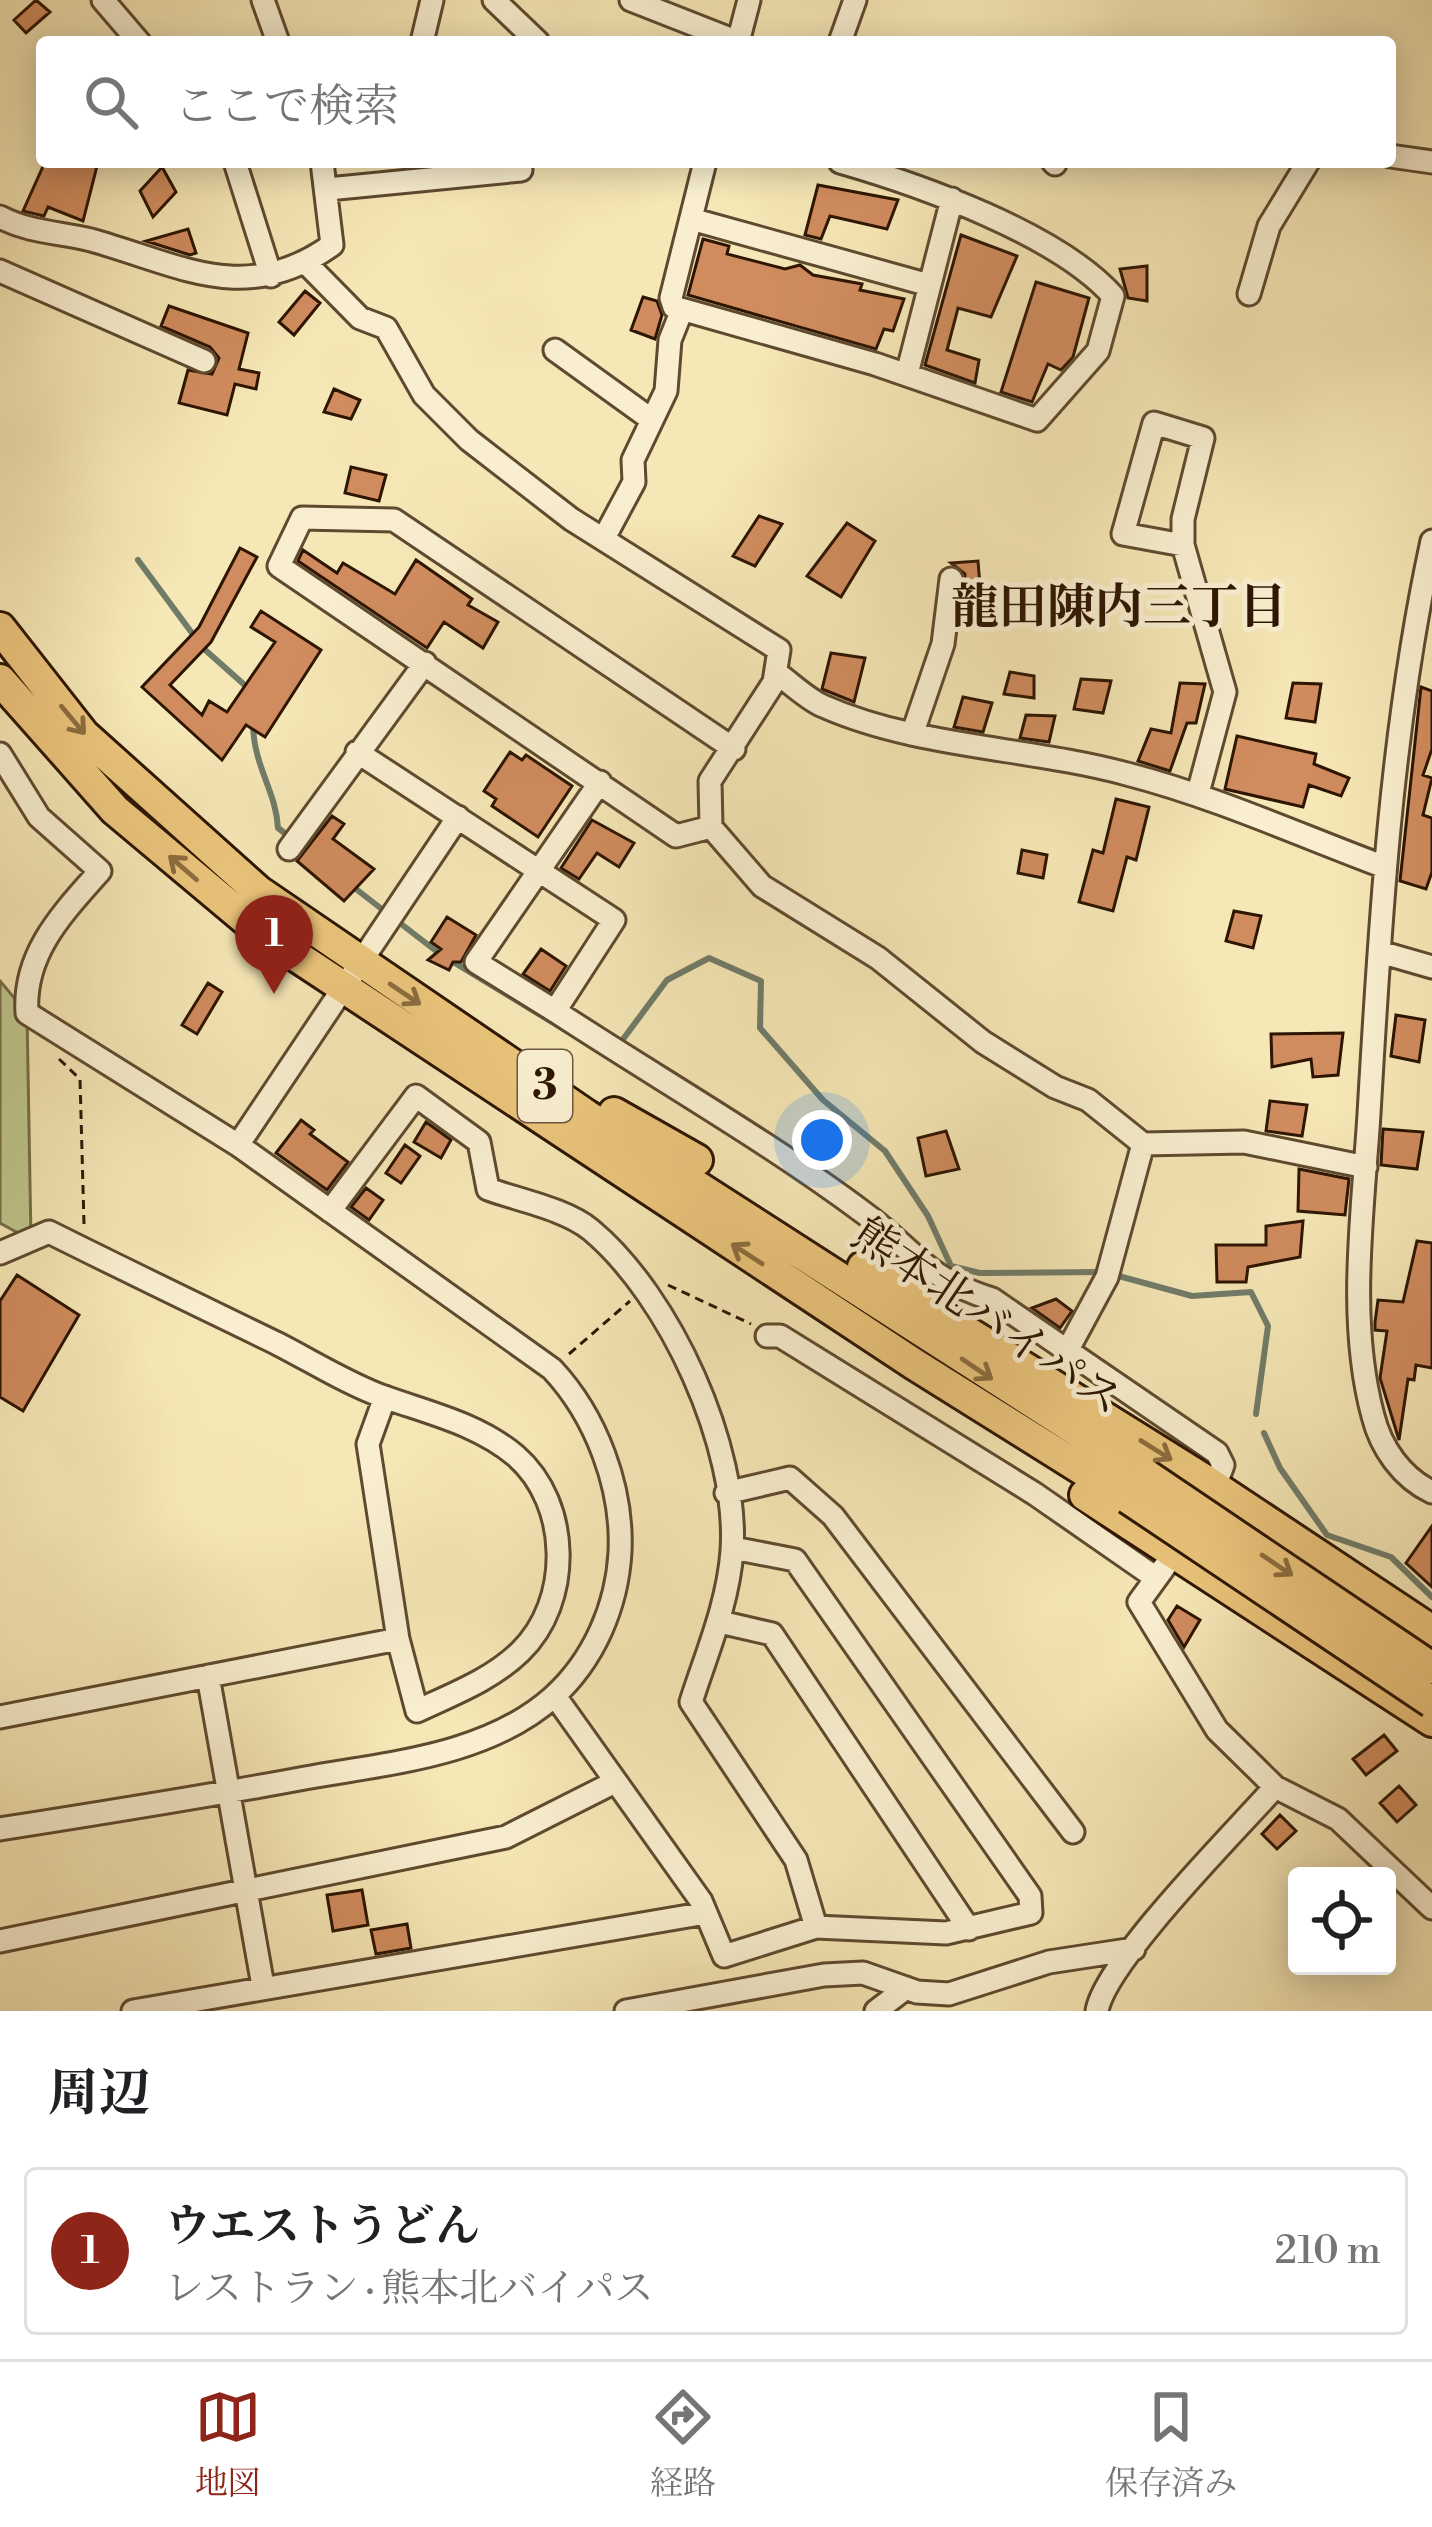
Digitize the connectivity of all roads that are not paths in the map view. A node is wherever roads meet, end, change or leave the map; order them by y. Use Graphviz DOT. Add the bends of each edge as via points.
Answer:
graph roads {
  1 [pos="103,0"];
  2 [pos="263,0"];
  3 [pos="432,0"];
  4 [pos="494,0"];
  5 [pos="631,0"];
  6 [pos="748,0"];
  7 [pos="855,0"];
  8 [pos="134,36"];
  9 [pos="276,36"];
  10 [pos="423,36"];
  11 [pos="532,36"];
  12 [pos="723,36"];
  13 [pos="739,36"];
  14 [pos="842,36"];
  15 [pos="1396,157"];
  16 [pos="1432,162"];
  17 [pos="237,168"];
  18 [pos="323,168"];
  19 [pos="704,168"];
  20 [pos="858,168"];
  21 [pos="1304,168"];
  22 [pos="521,170"];
  23 [pos="328,189"];
  24 [pos="952,199"];
  25 [pos="0,217"];
  26 [pos="691,219"];
  27 [pos="306,263"];
  28 [pos="0,271"];
  29 [pos="271,276"];
  30 [pos="929,285"];
  31 [pos="1249,294"];
  32 [pos="682,310"];
  33 [pos="555,350"];
  34 [pos="203,361"];
  35 [pos="907,374"];
  36 [pos="652,420"];
  37 [pos="604,538"];
  38 [pos="1432,542"];
  39 [pos="1183,545"];
  40 [pos="951,579"];
  41 [pos="0,628"];
  42 [pos="425,663"];
  43 [pos="778,674"];
  44 [pos="0,680"];
  45 [pos="913,732"];
  46 [pos="734,749"];
  47 [pos="357,752"];
  48 [pos="0,754"];
  49 [pos="600,782"];
  50 [pos="1198,793"];
  51 [pos="458,817"];
  52 [pos="710,827"];
  53 [pos="289,849"];
  54 [pos="1385,867"];
  55 [pos="544,871"];
  56 [pos="1380,952"];
  57 [pos="1432,967"];
  58 [pos="352,975"];
  59 [pos="555,1011"];
  60 [pos="516,1067"];
  61 [pos="238,1144"];
  62 [pos="1143,1144"];
  63 [pos="1366,1167"];
  64 [pos="330,1211"];
  65 [pos="0,1253"];
  66 [pos="788,1281"];
  67 [pos="767,1336"];
  68 [pos="1066,1353"];
  69 [pos="385,1397"];
  70 [pos="1137,1487"];
  71 [pos="1217,1488"];
  72 [pos="726,1492"];
  73 [pos="1432,1492"];
  74 [pos="733,1548"];
  75 [pos="1166,1566"];
  76 [pos="720,1622"];
  77 [pos="1432,1631"];
  78 [pos="398,1639"];
  79 [pos="1432,1668"];
  80 [pos="208,1676"];
  81 [pos="555,1696"];
  82 [pos="1432,1702"];
  83 [pos="0,1717"];
  84 [pos="1432,1721"];
  85 [pos="615,1782"];
  86 [pos="1275,1787"];
  87 [pos="228,1792"];
  88 [pos="0,1829"];
  89 [pos="1073,1832"];
  90 [pos="246,1891"];
  91 [pos="1432,1908"];
  92 [pos="706,1913"];
  93 [pos="816,1927"];
  94 [pos="969,1929"];
  95 [pos="0,1941"];
  96 [pos="1134,1949"];
  97 [pos="263,1986"];
  98 [pos="906,1988"];
  99 [pos="664,2005"];
  100 [pos="133,2011"];
  101 [pos="626,2011"];
  102 [pos="876,2011"];
  103 [pos="1096,2011"];
  1 -- 8 [label="street"];
  2 -- 9 [label="street"];
  3 -- 10 [label="street"];
  4 -- 11 [label="street"];
  5 -- 12 [label="street"];
  6 -- 13 [label="street"];
  7 -- 14 [label="street"];
  15 -- 16 [label="street"];
  17 -- 29 [label="street"];
  18 -- 23 [label="street"];
  19 -- 26 [label="street"];
  20 -- 24 [label="street"];
  21 -- 31 [label="street" via="1269,226"];
  22 -- 23 [label="street"];
  23 -- 27 [label="street" via="332,245"];
  24 -- 30 [label="street"];
  24 -- 35 [label="street" via="1113,296 1098,352 1037,420"];
  25 -- 29 [label="street" via="209,275"];
  26 -- 30 [label="street"];
  26 -- 32 [label="street" via="670,301"];
  27 -- 29 [label="street"];
  27 -- 37 [label="street" via="360,319 386,328 424,395 469,440"];
  28 -- 34 [label="street"];
  30 -- 35 [label="street"];
  32 -- 35 [label="street"];
  32 -- 36 [label="street"];
  33 -- 36 [label="street"];
  36 -- 37 [label="street" via="633,460 634,482"];
  37 -- 43 [label="street" via="764,638 779,650"];
  38 -- 54 [label="street" via="1413,626"];
  39 -- 39 [label="street" via="1203,438 1154,423 1124,534"];
  39 -- 50 [label="street" via="1225,692"];
  40 -- 45 [label="street" via="943,644"];
  41 -- 58 [label="highway, 熊本北バイパス / 3, one-way" via="84,735"];
  42 -- 46 [label="street" via="279,566 302,518 394,520"];
  42 -- 47 [label="street"];
  42 -- 49 [label="street"];
  43 -- 45 [label="street" via="820,705"];
  43 -- 46 [label="street"];
  58 -- 44 [label="highway, 熊本北バイパス / 3, one-way" via="263,934 115,810"];
  45 -- 50 [label="street" via="1056,756"];
  46 -- 52 [label="street" via="710,781"];
  47 -- 51 [label="street"];
  47 -- 53 [label="street"];
  48 -- 61 [label="street" via="39,817 100,871 44,934 27,1013"];
  49 -- 52 [label="street" via="676,836"];
  49 -- 55 [label="street"];
  50 -- 54 [label="street"];
  51 -- 55 [label="street"];
  51 -- 58 [label="street"];
  52 -- 62 [label="street" via="762,886"];
  54 -- 56 [label="street"];
  55 -- 59 [label="street" via="614,920"];
  55 -- 59 [label="street" via="476,962"];
  56 -- 57 [label="street"];
  56 -- 63 [label="street"];
  58 -- 60 [label="highway, 熊本北バイパス / 3, one-way"];
  58 -- 61 [label="street"];
  66 -- 58 [label="highway, 熊本北バイパス / 3, one-way"];
  59 -- 68 [label="street" via="867,1215 921,1268 992,1299"];
  60 -- 70 [label="highway, 熊本北バイパス / 3, one-way"];
  60 -- 71 [label="highway, one-way" via="651,1130"];
  61 -- 64 [label="street"];
  62 -- 63 [label="street" via="1244,1142"];
  62 -- 68 [label="street" via="1107,1277"];
  63 -- 73 [label="street" via="1360,1243 1369,1399 1380,1439 1411,1482"];
  64 -- 72 [label="street" via="416,1096 479,1142 488,1189 588,1227 645,1289 701,1398"];
  64 -- 81 [label="street" via="552,1369 595,1434 613,1484 620,1544 605,1623"];
  65 -- 69 [label="street" via="49,1232"];
  66 -- 70 [label="highway, 熊本北バイパス / 3"];
  66 -- 75 [label="highway" via="848,1336"];
  67 -- 75 [label="street" via="780,1336"];
  68 -- 71 [label="street" via="1216,1453"];
  69 -- 78 [label="street" via="368,1444"];
  69 -- 78 [label="street" via="514,1454 547,1496 557,1547 547,1614 522,1651 485,1678 417,1711"];
  70 -- 79 [label="highway, 熊本北バイパス / 3, one-way, bridge"];
  70 -- 82 [label="highway, 熊本北バイパス / 3, bridge"];
  71 -- 75 [label="street"];
  71 -- 77 [label="highway"];
  72 -- 74 [label="street"];
  72 -- 89 [label="street" via="790,1478 833,1516"];
  74 -- 76 [label="street"];
  74 -- 94 [label="street" via="795,1560 1030,1896 1031,1913"];
  75 -- 84 [label="highway"];
  75 -- 86 [label="street" via="1139,1602 1217,1730"];
  76 -- 93 [label="street" via="691,1702 796,1861"];
  76 -- 94 [label="street" via="772,1634"];
  78 -- 80 [label="street"];
  80 -- 83 [label="street"];
  80 -- 87 [label="street"];
  81 -- 85 [label="street"];
  81 -- 87 [label="street" via="500,1732 443,1751"];
  85 -- 90 [label="street" via="506,1838"];
  85 -- 92 [label="street"];
  86 -- 91 [label="street" via="1338,1820"];
  86 -- 96 [label="street"];
  87 -- 88 [label="street"];
  87 -- 90 [label="street"];
  90 -- 95 [label="street"];
  90 -- 97 [label="street"];
  92 -- 93 [label="street" via="724,1956"];
  92 -- 97 [label="street"];
  93 -- 94 [label="street"];
  96 -- 98 [label="street" via="1049,1962 949,1994"];
  96 -- 103 [label="street"];
  97 -- 100 [label="street"];
  98 -- 99 [label="street" via="863,1973 824,1975"];
  98 -- 102 [label="street"];
  99 -- 101 [label="street"];
}
